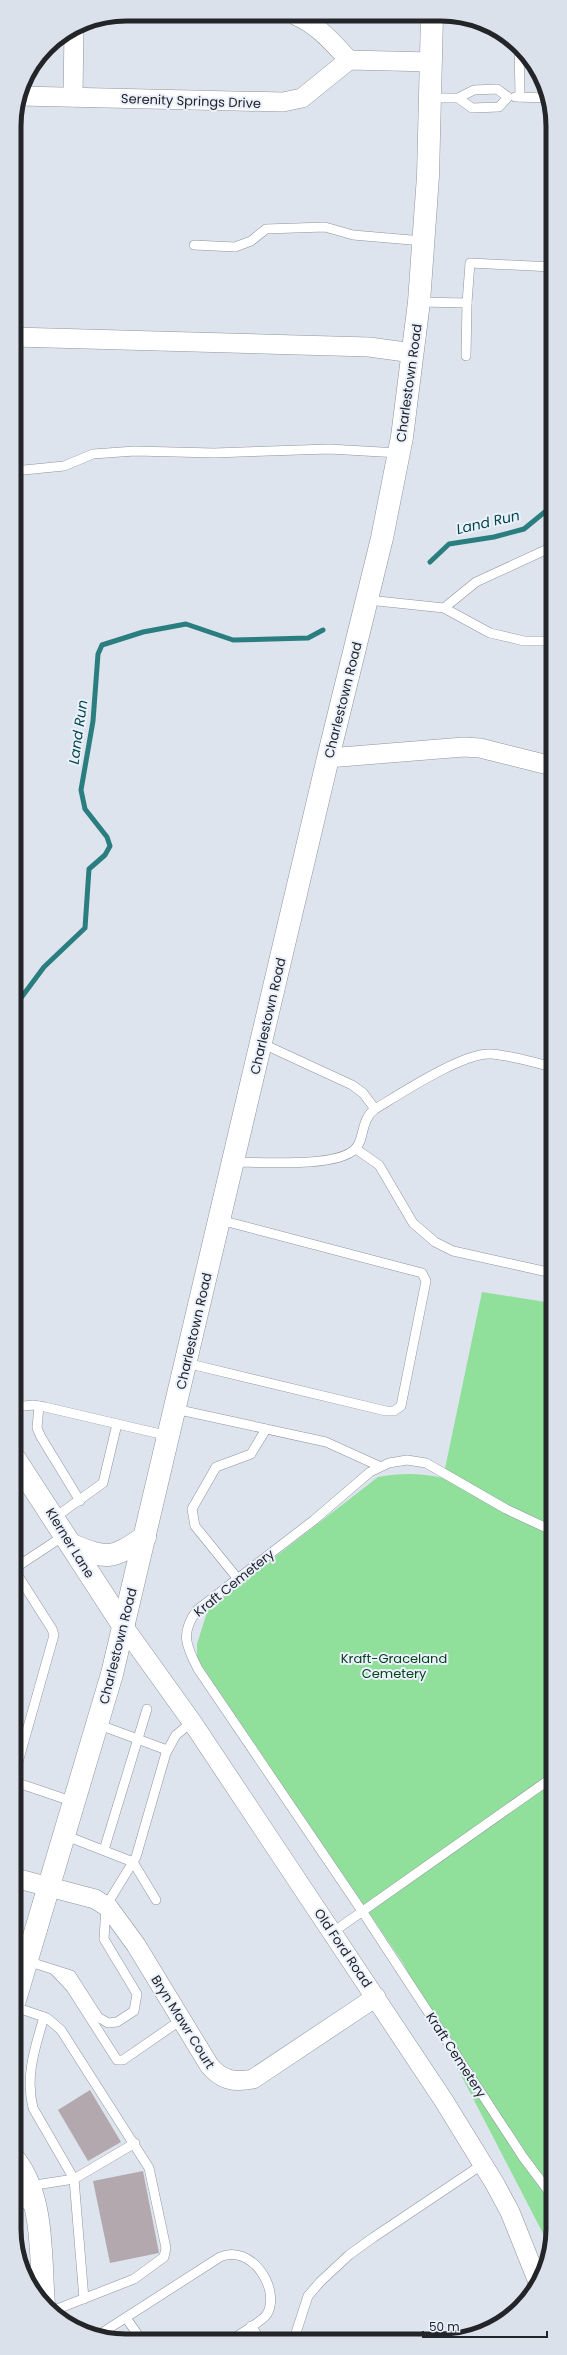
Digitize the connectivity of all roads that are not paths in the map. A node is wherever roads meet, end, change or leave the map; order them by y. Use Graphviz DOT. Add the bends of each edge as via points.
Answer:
graph roads {
  1 [pos="308,21"];
  2 [pos="432,21"];
  3 [pos="74,35"];
  4 [pos="519,57"];
  5 [pos="349,60"];
  6 [pos="431,62"];
  7 [pos="26,96"];
  8 [pos="73,97"];
  9 [pos="508,97"];
  10 [pos="520,97"];
  11 [pos="430,98"];
  12 [pos="458,98"];
  13 [pos="542,98"];
  14 [pos="424,241"];
  15 [pos="194,245"];
  16 [pos="546,267"];
  17 [pos="419,302"];
  18 [pos="467,303"];
  19 [pos="21,337"];
  20 [pos="413,353"];
  21 [pos="466,356"];
  22 [pos="399,453"];
  23 [pos="21,470"];
  24 [pos="546,550"];
  25 [pos="368,600"];
  26 [pos="444,608"];
  27 [pos="546,641"];
  28 [pos="328,758"];
  29 [pos="546,764"];
  30 [pos="261,1043"];
  31 [pos="546,1066"];
  32 [pos="375,1109"];
  33 [pos="356,1149"];
  34 [pos="233,1162"];
  35 [pos="220,1220"];
  36 [pos="546,1272"];
  37 [pos="186,1363"];
  38 [pos="21,1405"];
  39 [pos="39,1406"];
  40 [pos="175,1409"];
  41 [pos="117,1424"];
  42 [pos="266,1429"];
  43 [pos="169,1436"];
  44 [pos="379,1466"];
  45 [pos="21,1468"];
  46 [pos="80,1501"];
  47 [pos="546,1528"];
  48 [pos="64,1532"];
  49 [pos="145,1537"];
  50 [pos="21,1564"];
  51 [pos="238,1579"];
  52 [pos="21,1580"];
  53 [pos="124,1627"];
  54 [pos="148,1709"];
  55 [pos="192,1722"];
  56 [pos="97,1724"];
  57 [pos="137,1739"];
  58 [pos="167,1750"];
  59 [pos="21,1751"];
  60 [pos="546,1782"];
  61 [pos="21,1784"];
  62 [pos="74,1802"];
  63 [pos="137,1817"];
  64 [pos="147,1820"];
  65 [pos="64,1835"];
  66 [pos="104,1850"];
  67 [pos="133,1862"];
  68 [pos="21,1880"];
  69 [pos="48,1888"];
  70 [pos="156,1900"];
  71 [pos="106,1906"];
  72 [pos="362,1911"];
  73 [pos="333,1932"];
  74 [pos="27,1961"];
  75 [pos="53,1969"];
  76 [pos="21,1980"];
  77 [pos="376,1997"];
  78 [pos="21,2009"];
  79 [pos="44,2017"];
  80 [pos="181,2020"];
  81 [pos="134,2143"];
  82 [pos="483,2164"];
  83 [pos="21,2169"];
  84 [pos="74,2179"];
  85 [pos="546,2188"];
  86 [pos="26,2192"];
  87 [pos="535,2275"];
  88 [pos="43,2293"];
  89 [pos="84,2300"];
  90 [pos="58,2309"];
  91 [pos="126,2318"];
  92 [pos="251,2326"];
  93 [pos="104,2332"];
  94 [pos="137,2334"];
  95 [pos="240,2334"];
  96 [pos="257,2334"];
  97 [pos="296,2334"];
  1 -- 5 [label="street" via="323,32"];
  2 -- 6 [label="main road, Charlestown Road"];
  3 -- 8 [label="street"];
  4 -- 10 [label="lane"];
  5 -- 6 [label="street"];
  5 -- 8 [label="street, Serenity Springs Drive" via="302,98 283,102"];
  6 -- 11 [label="main road, Charlestown Road"];
  7 -- 8 [label="street, Serenity Springs Drive"];
  9 -- 10 [label="lane"];
  9 -- 12 [label="lane" via="497,89 474,90"];
  9 -- 12 [label="lane" via="499,107 472,108"];
  10 -- 13 [label="lane"];
  11 -- 12 [label="lane"];
  11 -- 14 [label="main road, Charlestown Road"];
  14 -- 15 [label="lane" via="353,235 325,227 266,229 251,241 235,247"];
  14 -- 17 [label="main road, Charlestown Road"];
  16 -- 18 [label="lane" via="470,263"];
  17 -- 18 [label="lane"];
  17 -- 20 [label="main road, Charlestown Road"];
  18 -- 21 [label="lane"];
  19 -- 20 [label="street" via="369,347"];
  20 -- 22 [label="main road, Charlestown Road"];
  22 -- 23 [label="lane" via="329,449 214,453 135,451 93,454 64,466"];
  22 -- 25 [label="main road, Charlestown Road"];
  24 -- 26 [label="lane" via="476,582"];
  25 -- 26 [label="lane"];
  25 -- 28 [label="main road, Charlestown Road"];
  26 -- 27 [label="lane" via="490,633 524,641"];
  28 -- 29 [label="street" via="464,746"];
  28 -- 30 [label="main road, Charlestown Road"];
  30 -- 32 [label="lane" via="352,1085 363,1093"];
  30 -- 34 [label="main road, Charlestown Road"];
  31 -- 32 [label="lane" via="489,1054 474,1057 456,1064"];
  32 -- 33 [label="lane" via="367,1117"];
  33 -- 34 [label="lane" via="346,1155 322,1161"];
  33 -- 36 [label="lane" via="379,1165 413,1223 434,1242 453,1251"];
  34 -- 35 [label="main road, Charlestown Road"];
  35 -- 37 [label="main road, Charlestown Road"];
  35 -- 37 [label="lane" via="422,1273 426,1281 402,1399 398,1409 386,1410"];
  37 -- 40 [label="main road, Charlestown Road"];
  38 -- 39 [label="lane"];
  39 -- 41 [label="lane"];
  39 -- 46 [label="lane" via="37,1428"];
  40 -- 42 [label="lane"];
  40 -- 43 [label="main road, Charlestown Road"];
  41 -- 43 [label="lane"];
  41 -- 46 [label="lane" via="105,1478 100,1487"];
  42 -- 44 [label="lane" via="326,1442"];
  42 -- 51 [label="lane" via="251,1454 216,1467 192,1509 195,1526"];
  43 -- 49 [label="main road, Charlestown Road"];
  44 -- 47 [label="lane, Kraft Cemetery" via="407,1460 426,1463 506,1509"];
  44 -- 51 [label="lane, Kraft Cemetery"];
  45 -- 48 [label="main road, Klerner Lane"];
  46 -- 48 [label="lane"];
  48 -- 49 [label="main road" via="92,1554 109,1557 123,1552"];
  48 -- 50 [label="lane"];
  48 -- 53 [label="main road, Klerner Lane"];
  49 -- 53 [label="main road, Charlestown Road"];
  51 -- 72 [label="lane, Kraft Cemetery" via="197,1610 190,1620 186,1631 189,1652"];
  52 -- 59 [label="lane" via="54,1635"];
  53 -- 55 [label="street, Old Ford Road"];
  53 -- 56 [label="main road, Charlestown Road"];
  54 -- 57 [label="lane"];
  55 -- 58 [label="lane" via="176,1734"];
  55 -- 73 [label="street, Old Ford Road"];
  56 -- 57 [label="lane"];
  56 -- 62 [label="main road, Charlestown Road"];
  57 -- 58 [label="lane"];
  57 -- 66 [label="lane"];
  58 -- 64 [label="lane" via="154,1776 148,1798"];
  60 -- 72 [label="lane"];
  61 -- 62 [label="lane"];
  62 -- 65 [label="main road, Charlestown Road"];
  63 -- 64 [label="lane"];
  64 -- 67 [label="lane"];
  65 -- 66 [label="lane"];
  65 -- 69 [label="main road, Charlestown Road"];
  66 -- 67 [label="lane"];
  67 -- 70 [label="lane"];
  67 -- 71 [label="lane"];
  68 -- 69 [label="street, Bryn Mawr Court"];
  69 -- 71 [label="street, Bryn Mawr Court" via="94,1899"];
  69 -- 74 [label="main road, Charlestown Road"];
  71 -- 75 [label="lane" via="104,1939 137,1994 138,2000 134,2011 117,2022 108,2024 103,2021 71,1975"];
  71 -- 80 [label="street, Bryn Mawr Court" via="120,1921"];
  72 -- 73 [label="lane"];
  72 -- 85 [label="lane, Kraft Cemetery" via="523,2157"];
  73 -- 77 [label="street, Old Ford Road"];
  74 -- 75 [label="lane"];
  74 -- 76 [label="main road, Charlestown Road"];
  75 -- 80 [label="lane" via="70,1988 117,2060 123,2060"];
  77 -- 80 [label="street, Bryn Mawr Court" via="315,2036 282,2061 252,2079 243,2081 233,2081 216,2074"];
  77 -- 82 [label="street, Old Ford Road"];
  78 -- 79 [label="lane"];
  79 -- 81 [label="lane" via="54,2022 61,2030"];
  79 -- 84 [label="lane" via="29,2075 31,2100 33,2108"];
  81 -- 84 [label="lane"];
  81 -- 89 [label="lane" via="149,2168 166,2248 164,2257 134,2279"];
  82 -- 87 [label="street, Old Ford Road" via="510,2212"];
  82 -- 97 [label="lane" via="349,2255 320,2282 306,2301"];
  83 -- 86 [label="main road" via="26,2177"];
  84 -- 86 [label="lane"];
  84 -- 89 [label="lane"];
  86 -- 88 [label="main road" via="38,2222"];
  89 -- 90 [label="lane"];
  91 -- 92 [label="lane" via="220,2258 236,2254 253,2262 269,2288 268,2312"];
  91 -- 93 [label="lane"];
  91 -- 94 [label="lane"];
  92 -- 95 [label="lane"];
  92 -- 96 [label="lane"];
}
